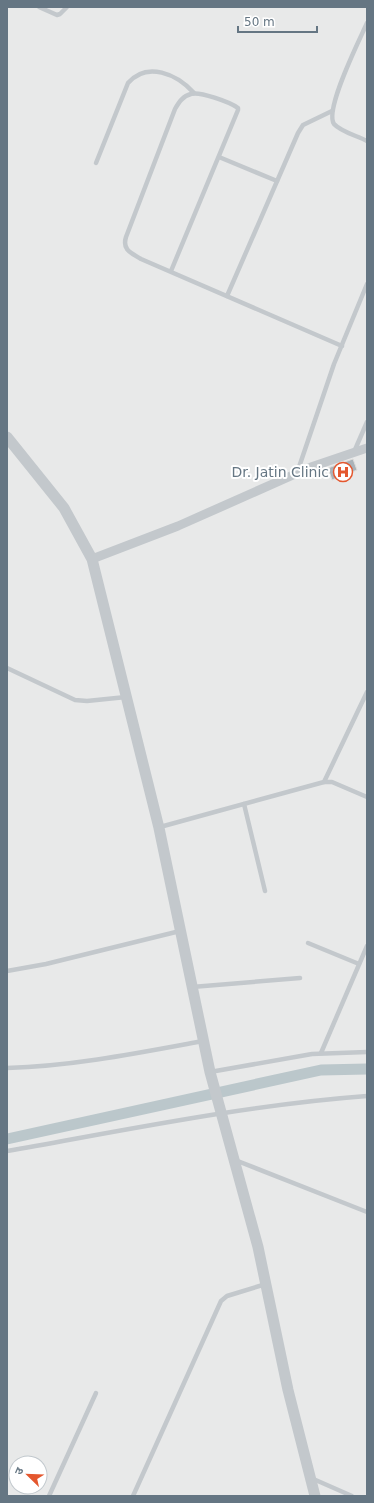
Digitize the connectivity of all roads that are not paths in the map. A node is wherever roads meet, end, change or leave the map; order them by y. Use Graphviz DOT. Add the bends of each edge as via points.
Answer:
graph roads {
  1 [pos="39,7"];
  2 [pos="68,7"];
  3 [pos="367,23"];
  4 [pos="194,93"];
  5 [pos="332,111"];
  6 [pos="367,141"];
  7 [pos="219,157"];
  8 [pos="96,163"];
  9 [pos="277,181"];
  10 [pos="171,271"];
  11 [pos="367,284"];
  12 [pos="228,296"];
  13 [pos="342,346"];
  14 [pos="367,422"];
  15 [pos="7,437"];
  16 [pos="367,448"];
  17 [pos="354,452"];
  18 [pos="298,473"];
  19 [pos="92,559"];
  20 [pos="7,668"];
  21 [pos="367,692"];
  22 [pos="126,697"];
  23 [pos="324,782"];
  24 [pos="367,797"];
  25 [pos="244,804"];
  26 [pos="159,828"];
  27 [pos="265,891"];
  28 [pos="180,931"];
  29 [pos="308,943"];
  30 [pos="367,946"];
  31 [pos="359,964"];
  32 [pos="7,971"];
  33 [pos="300,978"];
  34 [pos="192,987"];
  35 [pos="204,1041"];
  36 [pos="367,1052"];
  37 [pos="321,1053"];
  38 [pos="7,1068"];
  39 [pos="211,1076"];
  40 [pos="367,1096"];
  41 [pos="220,1114"];
  42 [pos="7,1151"];
  43 [pos="233,1159"];
  44 [pos="367,1212"];
  45 [pos="266,1284"];
  46 [pos="96,1393"];
  47 [pos="310,1478"];
  48 [pos="49,1496"];
  49 [pos="133,1496"];
  50 [pos="315,1496"];
  51 [pos="352,1496"];
  1 -- 2 [label="lane" via="56,15"];
  3 -- 5 [label="lane"];
  4 -- 7 [label="lane" via="238,108"];
  4 -- 8 [label="lane" via="180,81 156,71 133,77 128,83"];
  4 -- 10 [label="lane" via="185,97 175,108 124,242 130,253"];
  5 -- 6 [label="lane" via="334,124"];
  5 -- 9 [label="lane" via="303,125"];
  7 -- 9 [label="lane"];
  7 -- 10 [label="lane"];
  9 -- 12 [label="lane"];
  10 -- 12 [label="lane"];
  11 -- 13 [label="lane"];
  12 -- 13 [label="lane"];
  13 -- 18 [label="lane"];
  14 -- 17 [label="lane"];
  15 -- 19 [label="street" via="64,508"];
  16 -- 17 [label="street"];
  17 -- 18 [label="street"];
  18 -- 19 [label="street" via="178,526"];
  19 -- 22 [label="street"];
  20 -- 22 [label="lane" via="75,700"];
  21 -- 23 [label="lane"];
  22 -- 26 [label="street"];
  23 -- 24 [label="lane" via="332,782"];
  23 -- 25 [label="lane"];
  25 -- 26 [label="lane"];
  25 -- 27 [label="lane"];
  26 -- 28 [label="street"];
  28 -- 32 [label="lane"];
  28 -- 34 [label="street"];
  29 -- 31 [label="lane"];
  30 -- 31 [label="lane"];
  31 -- 37 [label="lane"];
  33 -- 34 [label="lane"];
  34 -- 35 [label="street"];
  35 -- 38 [label="lane" via="111,1058"];
  35 -- 39 [label="street"];
  36 -- 37 [label="lane"];
  37 -- 39 [label="lane"];
  39 -- 41 [label="street"];
  40 -- 41 [label="lane"];
  41 -- 42 [label="lane"];
  41 -- 43 [label="street"];
  43 -- 44 [label="lane"];
  43 -- 45 [label="street"];
  45 -- 47 [label="street"];
  45 -- 49 [label="lane" via="227,1296 221,1301"];
  46 -- 48 [label="lane"];
  47 -- 50 [label="street"];
  47 -- 51 [label="lane"];
}
